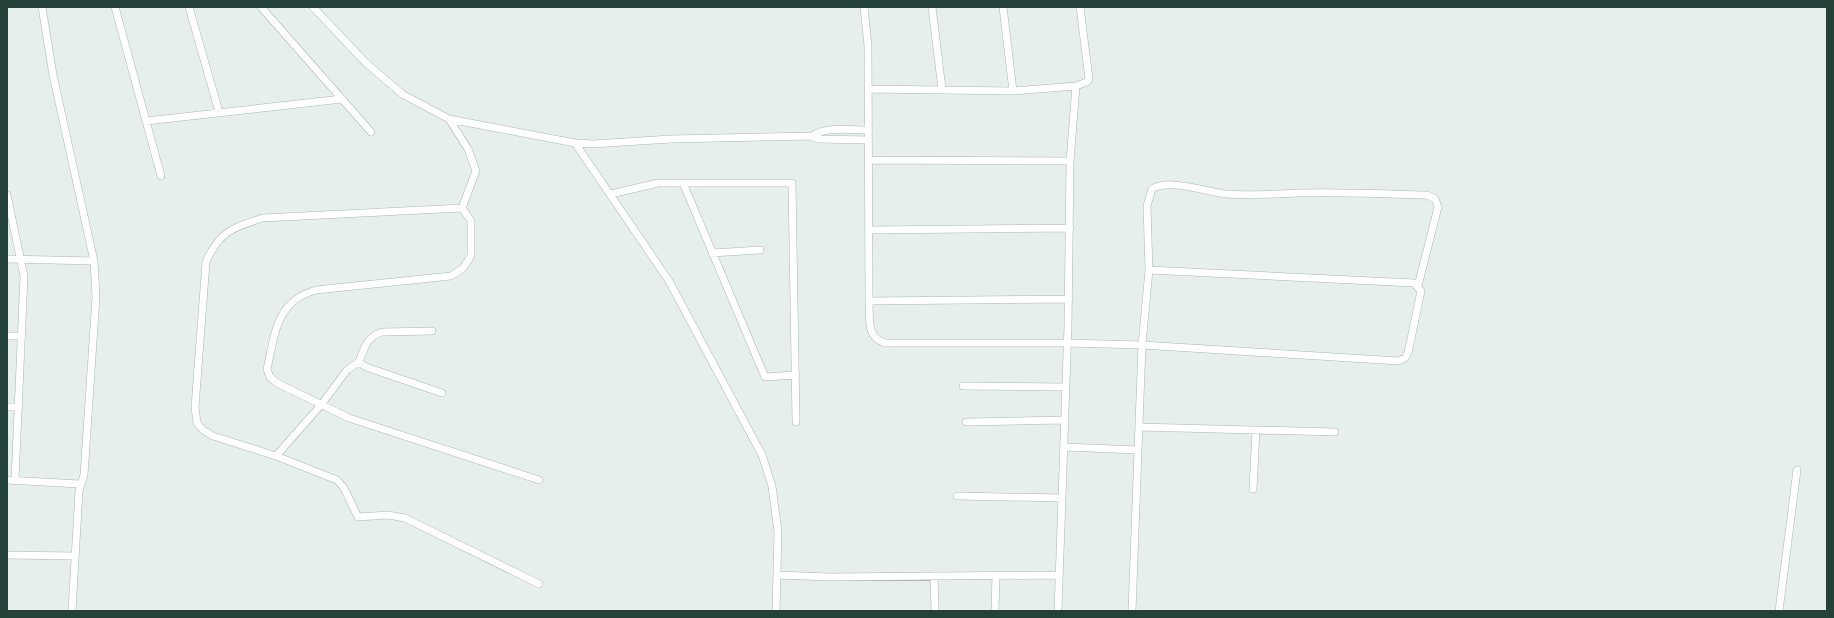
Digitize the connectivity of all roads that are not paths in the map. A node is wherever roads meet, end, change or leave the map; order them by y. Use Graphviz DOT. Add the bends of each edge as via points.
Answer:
graph roads {
  1 [pos="42,7"];
  2 [pos="115,7"];
  3 [pos="189,7"];
  4 [pos="261,7"];
  5 [pos="313,7"];
  6 [pos="864,7"];
  7 [pos="932,7"];
  8 [pos="1003,7"];
  9 [pos="1080,7"];
  10 [pos="1076,86"];
  11 [pos="869,89"];
  12 [pos="942,89"];
  13 [pos="1013,91"];
  14 [pos="342,98"];
  15 [pos="219,112"];
  16 [pos="449,119"];
  17 [pos="146,121"];
  18 [pos="868,130"];
  19 [pos="371,132"];
  20 [pos="812,136"];
  21 [pos="868,140"];
  22 [pos="575,143"];
  23 [pos="869,160"];
  24 [pos="1070,161"];
  25 [pos="161,176"];
  26 [pos="683,183"];
  27 [pos="611,194"];
  28 [pos="7,195"];
  29 [pos="462,208"];
  30 [pos="1070,228"];
  31 [pos="869,230"];
  32 [pos="760,250"];
  33 [pos="712,253"];
  34 [pos="7,259"];
  35 [pos="22,259"];
  36 [pos="94,261"];
  37 [pos="1149,270"];
  38 [pos="1418,286"];
  39 [pos="1069,299"];
  40 [pos="869,301"];
  41 [pos="432,331"];
  42 [pos="7,336"];
  43 [pos="22,336"];
  44 [pos="1068,343"];
  45 [pos="1142,345"];
  46 [pos="359,362"];
  47 [pos="796,375"];
  48 [pos="963,386"];
  49 [pos="1066,387"];
  50 [pos="442,393"];
  51 [pos="321,405"];
  52 [pos="7,407"];
  53 [pos="19,408"];
  54 [pos="1065,420"];
  55 [pos="796,422"];
  56 [pos="966,422"];
  57 [pos="1139,427"];
  58 [pos="1256,430"];
  59 [pos="1335,432"];
  60 [pos="1064,447"];
  61 [pos="1138,450"];
  62 [pos="276,456"];
  63 [pos="1797,470"];
  64 [pos="7,480"];
  65 [pos="15,480"];
  66 [pos="539,480"];
  67 [pos="79,484"];
  68 [pos="1253,490"];
  69 [pos="957,496"];
  70 [pos="1062,498"];
  71 [pos="7,555"];
  72 [pos="75,556"];
  73 [pos="777,575"];
  74 [pos="1059,575"];
  75 [pos="934,576"];
  76 [pos="996,576"];
  77 [pos="538,584"];
  78 [pos="72,611"];
  79 [pos="776,611"];
  80 [pos="935,611"];
  81 [pos="996,611"];
  82 [pos="1058,611"];
  83 [pos="1132,611"];
  84 [pos="1779,611"];
  1 -- 36 [label="street" via="53,75"];
  2 -- 17 [label="street"];
  3 -- 15 [label="street"];
  4 -- 14 [label="street"];
  5 -- 16 [label="street" via="366,64 402,94"];
  6 -- 11 [label="street"];
  7 -- 12 [label="street"];
  8 -- 13 [label="street"];
  9 -- 10 [label="street" via="1089,79"];
  10 -- 13 [label="street"];
  10 -- 24 [label="street"];
  11 -- 12 [label="street"];
  11 -- 18 [label="street"];
  12 -- 13 [label="street"];
  14 -- 15 [label="street"];
  14 -- 19 [label="street"];
  15 -- 17 [label="street"];
  16 -- 22 [label="street"];
  16 -- 29 [label="street" via="468,149 476,171"];
  17 -- 25 [label="street"];
  18 -- 20 [label="street" via="829,130"];
  18 -- 21 [label="street"];
  20 -- 21 [label="street" via="818,139"];
  20 -- 22 [label="street"];
  21 -- 23 [label="street"];
  22 -- 27 [label="street"];
  23 -- 24 [label="street"];
  23 -- 31 [label="street"];
  24 -- 30 [label="street"];
  26 -- 27 [label="street" via="658,183"];
  26 -- 33 [label="street"];
  26 -- 47 [label="street" via="792,183"];
  27 -- 73 [label="street" via="669,281 762,455 772,486 778,532"];
  28 -- 35 [label="street"];
  29 -- 51 [label="street" via="471,221 471,256 463,268 451,276 316,290 304,293 287,308 278,321 267,369 270,377 277,383"];
  29 -- 62 [label="street" via="263,218 238,226 223,235 206,262 195,407 197,423 202,430 213,436"];
  30 -- 31 [label="street"];
  30 -- 39 [label="street"];
  31 -- 40 [label="street"];
  32 -- 33 [label="street"];
  33 -- 47 [label="street" via="765,377"];
  34 -- 35 [label="street"];
  35 -- 36 [label="street"];
  35 -- 43 [label="street"];
  36 -- 67 [label="street" via="96,297 84,475"];
  37 -- 38 [label="street" via="1414,283"];
  37 -- 38 [label="street" via="1147,206 1152,189 1157,185 1173,185 1227,194 1427,195 1435,199 1438,207"];
  37 -- 45 [label="street"];
  38 -- 45 [label="street" via="1421,291 1408,353 1405,358 1398,361"];
  39 -- 40 [label="street"];
  39 -- 44 [label="street"];
  40 -- 44 [label="street" via="872,335 877,341 885,343"];
  41 -- 46 [label="street" via="375,334 365,344"];
  42 -- 43 [label="street"];
  43 -- 53 [label="street"];
  44 -- 45 [label="street"];
  44 -- 49 [label="street"];
  45 -- 57 [label="street"];
  46 -- 50 [label="street" via="366,367"];
  46 -- 51 [label="street" via="346,370"];
  47 -- 55 [label="street"];
  48 -- 49 [label="street"];
  49 -- 54 [label="street"];
  51 -- 62 [label="street"];
  51 -- 66 [label="street" via="349,418"];
  52 -- 53 [label="street"];
  53 -- 65 [label="street"];
  54 -- 56 [label="street"];
  54 -- 60 [label="street"];
  57 -- 58 [label="street"];
  57 -- 61 [label="street"];
  58 -- 59 [label="street"];
  58 -- 68 [label="street"];
  60 -- 61 [label="street"];
  60 -- 70 [label="street"];
  61 -- 83 [label="street"];
  62 -- 77 [label="street" via="337,480 344,488 358,517 388,515 405,518"];
  63 -- 84 [label="street"];
  64 -- 65 [label="street"];
  65 -- 67 [label="street"];
  67 -- 72 [label="street"];
  69 -- 70 [label="street"];
  70 -- 74 [label="street"];
  71 -- 72 [label="street"];
  72 -- 78 [label="street"];
  73 -- 75 [label="street"];
  73 -- 79 [label="street"];
  74 -- 76 [label="street"];
  74 -- 82 [label="street"];
  75 -- 76 [label="street"];
  75 -- 80 [label="street"];
  76 -- 81 [label="street"];
}
